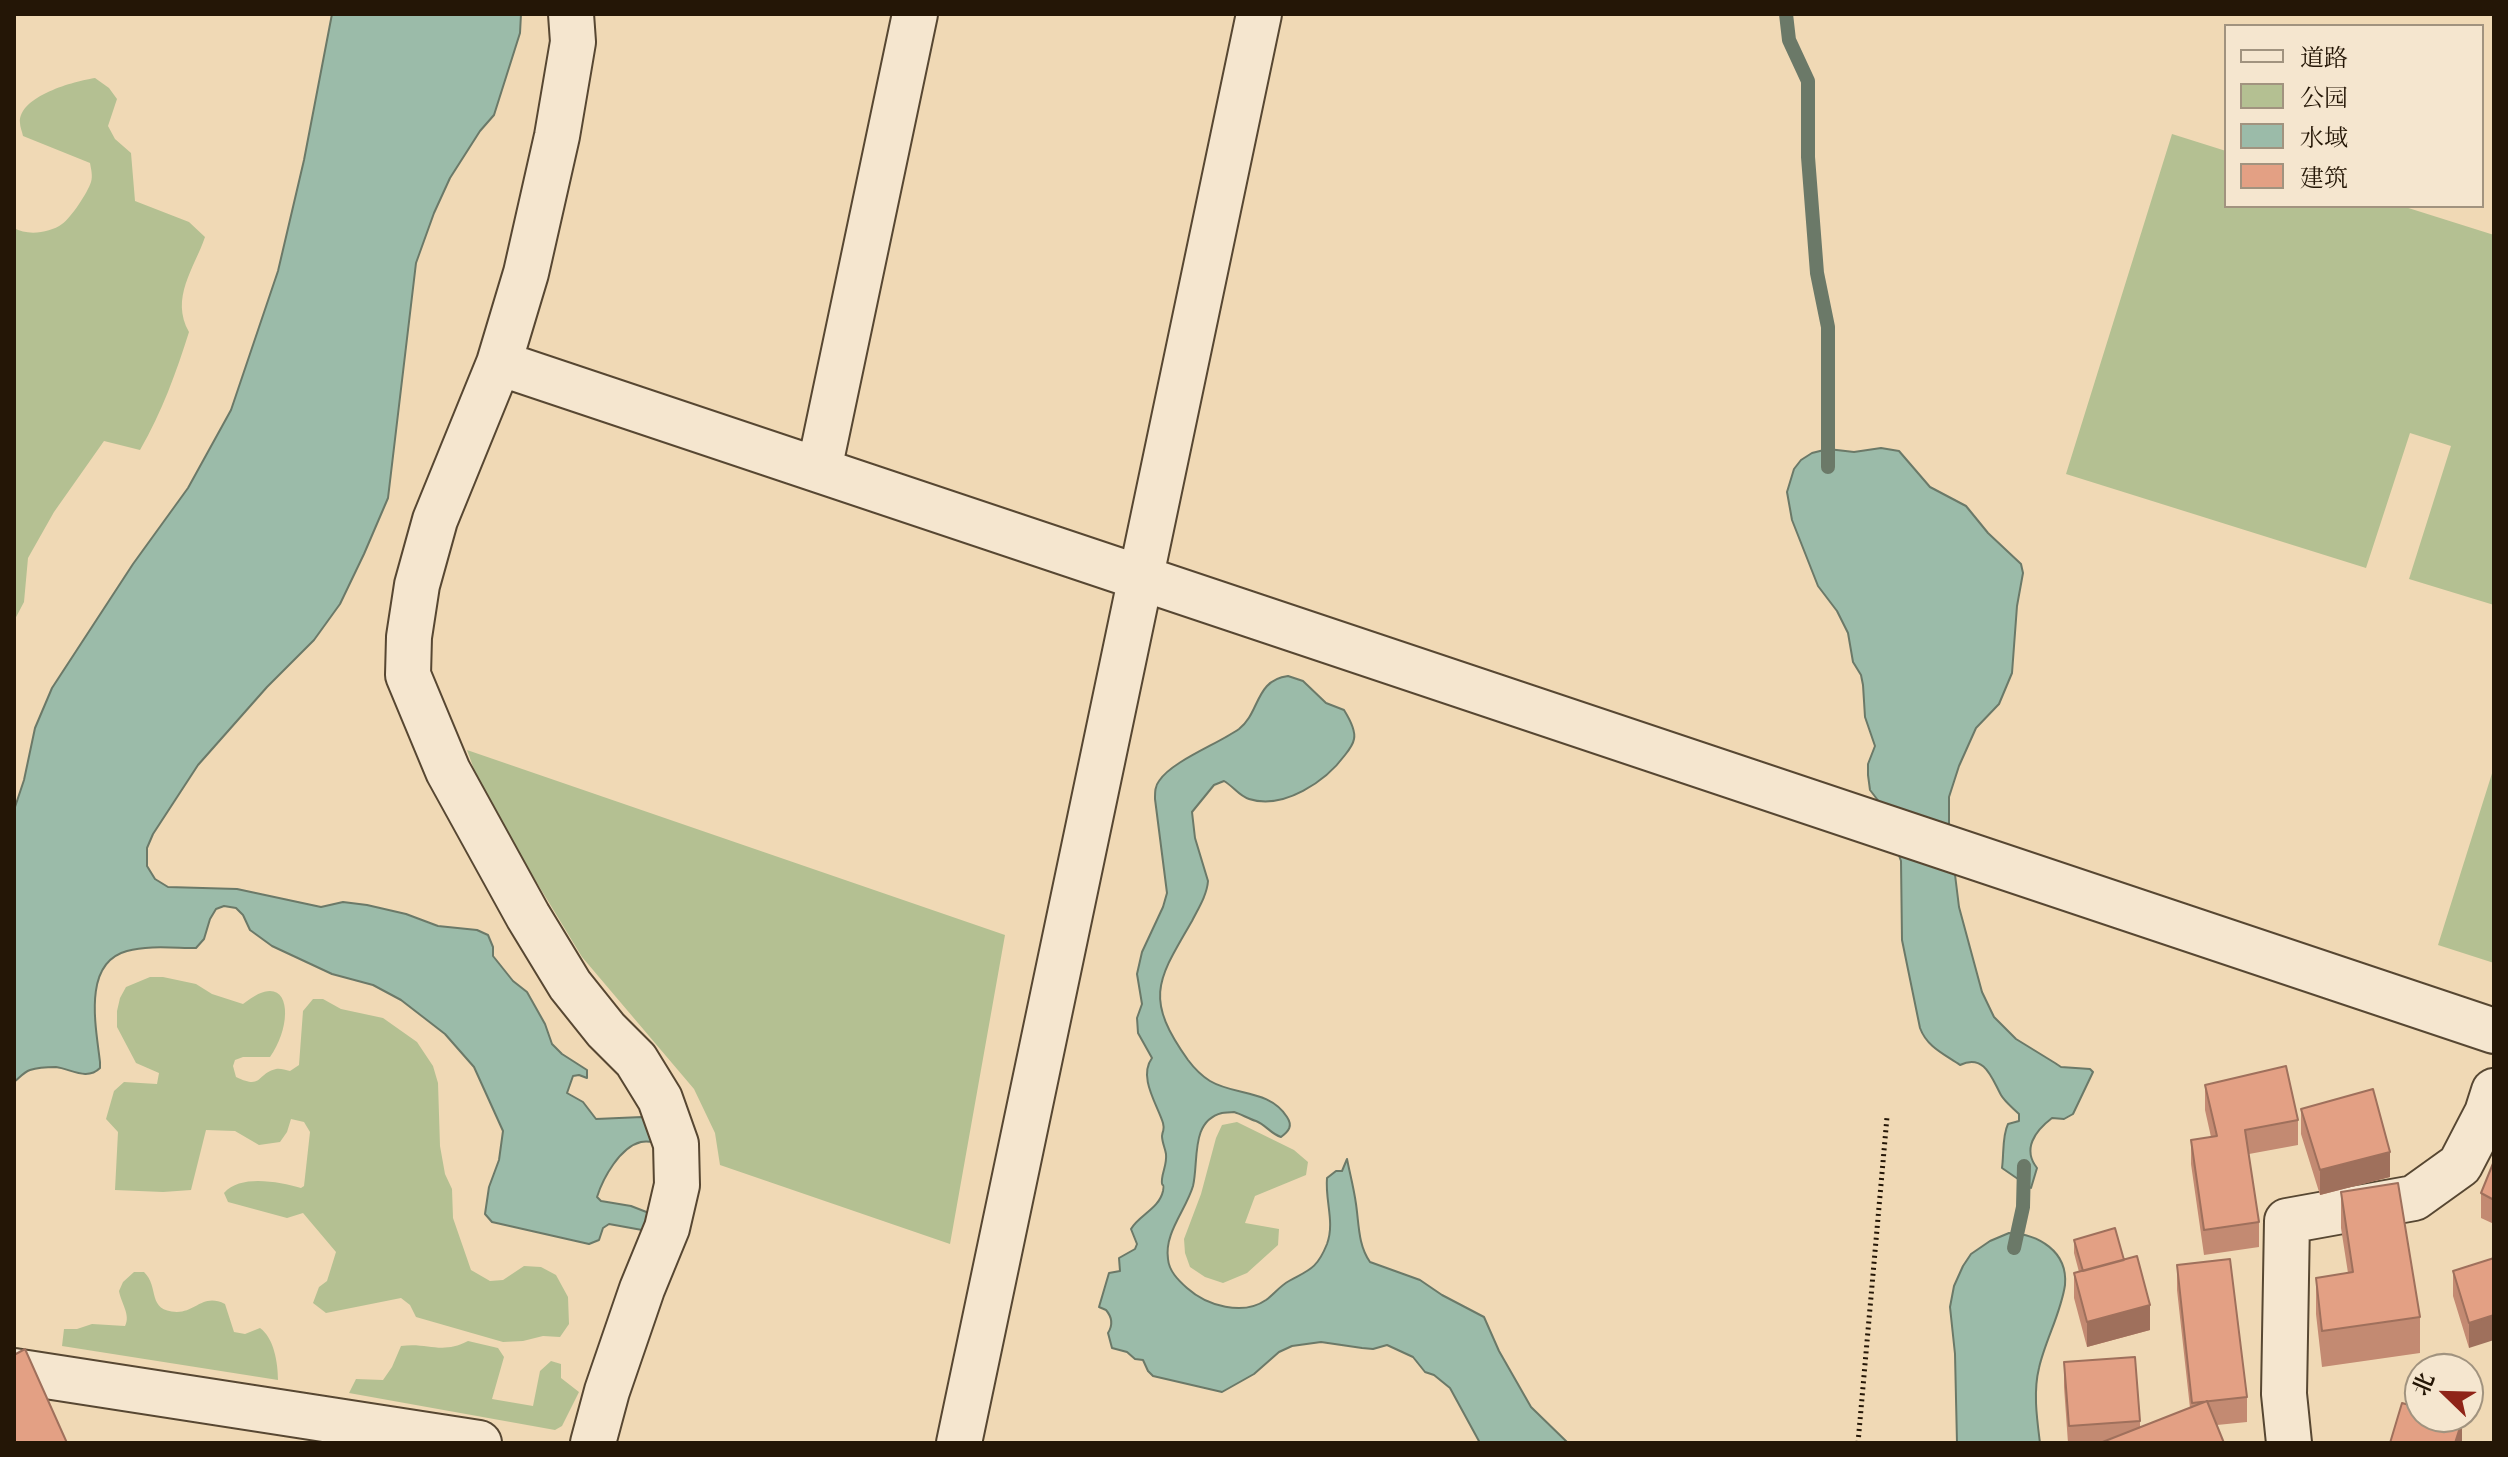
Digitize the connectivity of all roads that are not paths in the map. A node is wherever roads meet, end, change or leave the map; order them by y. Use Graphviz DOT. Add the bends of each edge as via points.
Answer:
graph roads {
  1 [pos="571,14"];
  2 [pos="915,14"];
  3 [pos="1259,14"];
  4 [pos="499,363"];
  5 [pos="819,470"];
  6 [pos="1141,578"];
  7 [pos="2494,1031"];
  8 [pos="2494,1091"];
  9 [pos="14,1371"];
  10 [pos="479,1443"];
  11 [pos="593,1443"];
  12 [pos="959,1443"];
  13 [pos="2289,1443"];
  1 -- 4 [label="street" via="573,42 557,136"];
  2 -- 5 [label="street"];
  3 -- 6 [label="street"];
  4 -- 5 [label="street"];
  4 -- 11 [label="street" via="435,520 417,585 408,675 448,771 528,916 570,985 636,1060 660,1099 676,1144 677,1185 667,1228"];
  5 -- 6 [label="street"];
  6 -- 7 [label="street"];
  6 -- 12 [label="street"];
  8 -- 13 [label="street" via="2460,1165 2414,1198 2287,1221 2284,1380"];
  9 -- 10 [label="street"];
}
